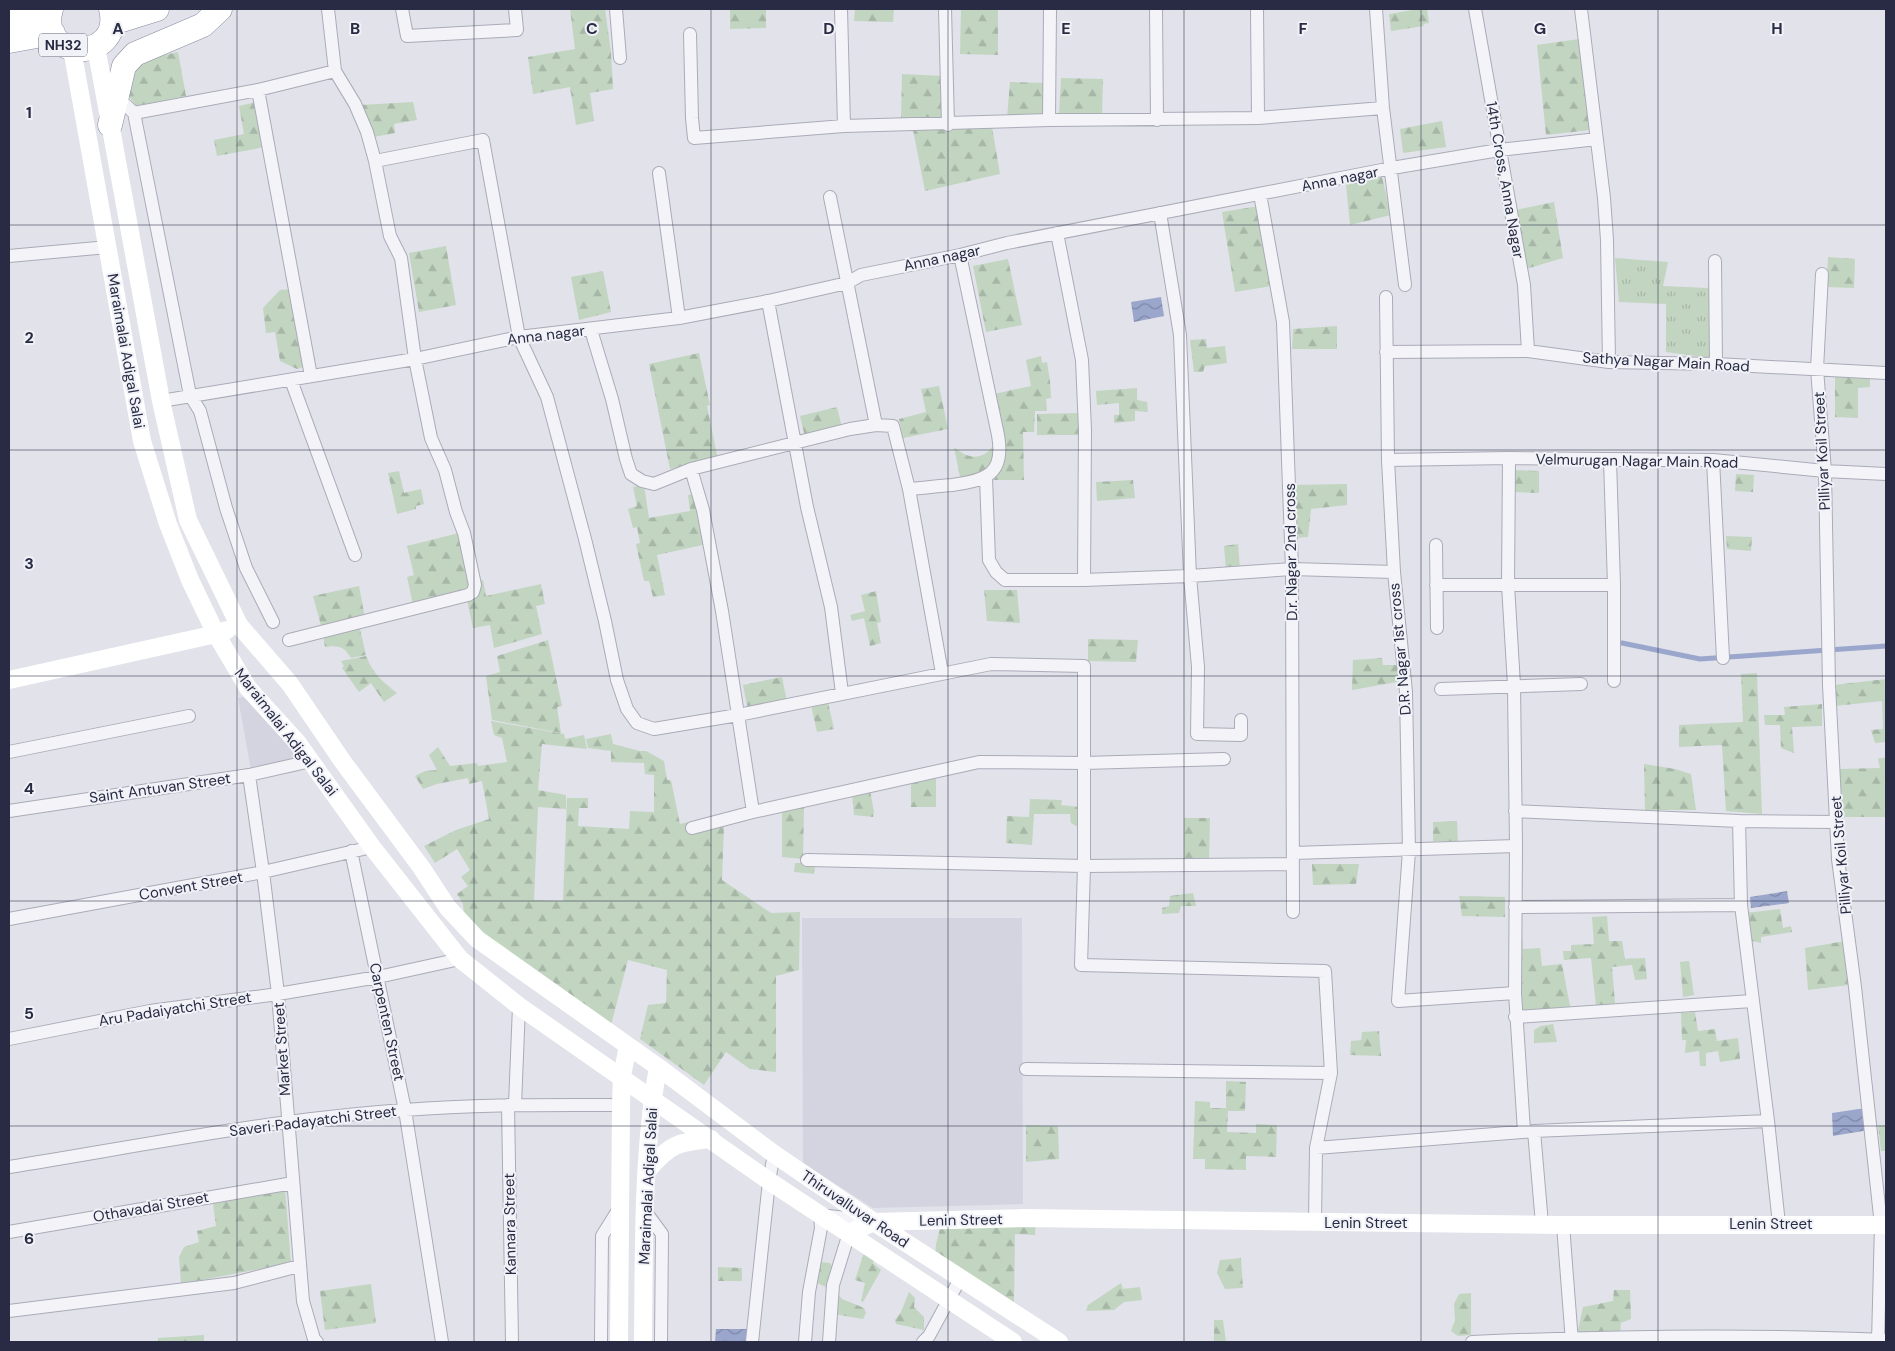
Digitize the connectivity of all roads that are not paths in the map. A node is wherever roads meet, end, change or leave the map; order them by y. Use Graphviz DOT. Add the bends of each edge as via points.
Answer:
graph roads {
  1 [pos="157,9"];
  2 [pos="220,9"];
  3 [pos="328,9"];
  4 [pos="402,9"];
  5 [pos="515,9"];
  6 [pos="616,9"];
  7 [pos="841,9"];
  8 [pos="945,9"];
  9 [pos="1050,9"];
  10 [pos="1156,9"];
  11 [pos="1257,9"];
  12 [pos="1376,9"];
  13 [pos="1475,9"];
  14 [pos="1581,9"];
  15 [pos="111,16"];
  16 [pos="51,17"];
  17 [pos="9,18"];
  18 [pos="690,34"];
  19 [pos="9,41"];
  20 [pos="96,46"];
  21 [pos="72,49"];
  22 [pos="620,58"];
  23 [pos="335,71"];
  24 [pos="258,90"];
  25 [pos="126,106"];
  26 [pos="1383,108"];
  27 [pos="1258,118"];
  28 [pos="1049,120"];
  29 [pos="1157,120"];
  30 [pos="948,124"];
  31 [pos="110,125"];
  32 [pos="844,126"];
  33 [pos="1597,139"];
  34 [pos="1499,150"];
  35 [pos="375,161"];
  36 [pos="1392,168"];
  37 [pos="658,173"];
  38 [pos="1260,194"];
  39 [pos="830,197"];
  40 [pos="1160,213"];
  41 [pos="1057,233"];
  42 [pos="108,247"];
  43 [pos="960,255"];
  44 [pos="9,256"];
  45 [pos="1715,261"];
  46 [pos="1822,274"];
  47 [pos="847,283"];
  48 [pos="1405,285"];
  49 [pos="1386,297"];
  50 [pos="768,301"];
  51 [pos="679,318"];
  52 [pos="591,330"];
  53 [pos="519,337"];
  54 [pos="1528,351"];
  55 [pos="1386,352"];
  56 [pos="415,358"];
  57 [pos="1609,362"];
  58 [pos="1716,364"];
  59 [pos="1817,369"];
  60 [pos="1886,373"];
  61 [pos="311,376"];
  62 [pos="291,380"];
  63 [pos="190,395"];
  64 [pos="160,401"];
  65 [pos="876,425"];
  66 [pos="794,443"];
  67 [pos="1509,458"];
  68 [pos="1388,460"];
  69 [pos="1610,460"];
  70 [pos="1713,460"];
  71 [pos="691,469"];
  72 [pos="1825,471"];
  73 [pos="1886,474"];
  74 [pos="986,477"];
  75 [pos="909,489"];
  76 [pos="1436,545"];
  77 [pos="355,555"];
  78 [pos="1292,569"];
  79 [pos="1394,572"];
  80 [pos="1190,576"];
  81 [pos="1084,580"];
  82 [pos="1436,585"];
  83 [pos="1508,585"];
  84 [pos="1614,585"];
  85 [pos="273,622"];
  86 [pos="239,625"];
  87 [pos="1437,628"];
  88 [pos="216,634"];
  89 [pos="289,640"];
  90 [pos="1722,658"];
  91 [pos="942,673"];
  92 [pos="9,680"];
  93 [pos="1614,681"];
  94 [pos="1581,684"];
  95 [pos="1514,685"];
  96 [pos="1441,689"];
  97 [pos="842,693"];
  98 [pos="189,716"];
  99 [pos="738,716"];
  100 [pos="1241,720"];
  101 [pos="9,752"];
  102 [pos="1224,759"];
  103 [pos="311,761"];
  104 [pos="1084,763"];
  105 [pos="249,775"];
  106 [pos="9,811"];
  107 [pos="1515,811"];
  108 [pos="752,812"];
  109 [pos="1740,821"];
  110 [pos="1837,822"];
  111 [pos="692,828"];
  112 [pos="1516,846"];
  113 [pos="372,847"];
  114 [pos="352,851"];
  115 [pos="1409,851"];
  116 [pos="1293,859"];
  117 [pos="807,860"];
  118 [pos="1084,866"];
  119 [pos="263,872"];
  120 [pos="1741,905"];
  121 [pos="1515,907"];
  122 [pos="1293,912"];
  123 [pos="9,919"];
  124 [pos="460,959"];
  125 [pos="378,977"];
  126 [pos="278,994"];
  127 [pos="1515,994"];
  128 [pos="1752,1001"];
  129 [pos="519,1006"];
  130 [pos="1515,1017"];
  131 [pos="9,1039"];
  132 [pos="628,1046"];
  133 [pos="658,1067"];
  134 [pos="1026,1069"];
  135 [pos="1331,1073"];
  136 [pos="622,1076"];
  137 [pos="652,1097"];
  138 [pos="512,1105"];
  139 [pos="621,1105"];
  140 [pos="405,1110"];
  141 [pos="1768,1121"];
  142 [pos="287,1122"];
  143 [pos="1529,1131"];
  144 [pos="711,1139"];
  145 [pos="1316,1148"];
  146 [pos="774,1154"];
  147 [pos="9,1167"];
  148 [pos="648,1170"];
  149 [pos="769,1181"];
  150 [pos="293,1183"];
  151 [pos="620,1206"];
  152 [pos="645,1211"];
  153 [pos="820,1214"];
  154 [pos="874,1222"];
  155 [pos="1315,1222"];
  156 [pos="1542,1224"];
  157 [pos="1779,1224"];
  158 [pos="1564,1225"];
  159 [pos="1884,1225"];
  160 [pos="9,1232"];
  161 [pos="849,1233"];
  162 [pos="299,1266"];
  163 [pos="960,1279"];
  164 [pos="949,1301"];
  165 [pos="9,1311"];
  166 [pos="1647,1339"];
  167 [pos="1750,1339"];
  168 [pos="928,1340"];
  169 [pos="1572,1340"];
  170 [pos="312,1341"];
  171 [pos="1881,1341"];
  172 [pos="442,1342"];
  173 [pos="512,1342"];
  174 [pos="601,1342"];
  175 [pos="619,1342"];
  176 [pos="643,1342"];
  177 [pos="661,1342"];
  178 [pos="752,1342"];
  179 [pos="805,1342"];
  180 [pos="829,1342"];
  181 [pos="1013,1342"];
  182 [pos="1059,1342"];
  183 [pos="1472,1342"];
  1 -- 15 [label="highway, NH32"];
  2 -- 25 [label="highway" via="203,25 135,54 124,66"];
  3 -- 23 [label="street"];
  4 -- 5 [label="street" via="407,36 517,30"];
  6 -- 22 [label="street"];
  7 -- 32 [label="street"];
  8 -- 30 [label="street"];
  9 -- 28 [label="street"];
  10 -- 29 [label="street"];
  11 -- 27 [label="street"];
  12 -- 26 [label="street"];
  13 -- 34 [label="street, 14th Cross, Anna Nagar"];
  14 -- 33 [label="street"];
  15 -- 20 [label="highway, NH32" via="106,37"];
  16 -- 17 [label="highway, NH32"];
  16 -- 19 [label="highway, NH32"];
  16 -- 21 [label="highway, NH32" via="64,46"];
  18 -- 32 [label="street" via="694,138"];
  20 -- 21 [label="highway, NH32"];
  20 -- 31 [label="main road, Maraimalai Adigal Salai"];
  21 -- 42 [label="main road, Maraimalai Adigal Salai"];
  23 -- 24 [label="street"];
  23 -- 35 [label="street" via="355,104"];
  24 -- 25 [label="street"];
  24 -- 61 [label="street"];
  25 -- 31 [label="highway"];
  25 -- 63 [label="street"];
  26 -- 27 [label="street"];
  26 -- 36 [label="street"];
  27 -- 29 [label="street"];
  28 -- 29 [label="street"];
  28 -- 30 [label="street"];
  30 -- 32 [label="street"];
  31 -- 64 [label="main road, Maraimalai Adigal Salai"];
  33 -- 34 [label="street, Anna nagar"];
  33 -- 57 [label="street" via="1607,240"];
  34 -- 36 [label="street, Anna nagar"];
  34 -- 54 [label="street, 14th Cross, Anna Nagar" via="1524,285"];
  35 -- 53 [label="street" via="483,140"];
  35 -- 56 [label="street" via="390,236 401,258"];
  36 -- 38 [label="street, Anna nagar"];
  36 -- 48 [label="street"];
  37 -- 51 [label="street"];
  38 -- 40 [label="street, Anna nagar"];
  38 -- 78 [label="street, D.r. Nagar 2nd cross" via="1283,322"];
  39 -- 47 [label="street"];
  40 -- 41 [label="street, Anna nagar"];
  40 -- 80 [label="street" via="1180,335"];
  41 -- 43 [label="street, Anna nagar"];
  41 -- 81 [label="street" via="1082,360"];
  42 -- 44 [label="street"];
  42 -- 88 [label="main road, Maraimalai Adigal Salai" via="142,441 168,524"];
  43 -- 47 [label="street, Anna nagar" via="860,275"];
  43 -- 74 [label="street" via="1000,446 996,466"];
  45 -- 58 [label="street"];
  46 -- 59 [label="street, Pilliyar Koil Street"];
  47 -- 50 [label="street, Anna nagar"];
  47 -- 65 [label="street"];
  49 -- 55 [label="street, D.R. Nagar 1st cross"];
  50 -- 51 [label="street, Anna nagar"];
  50 -- 66 [label="street"];
  51 -- 52 [label="street, Anna nagar"];
  52 -- 53 [label="street, Anna nagar"];
  52 -- 71 [label="street" via="631,474 654,484"];
  53 -- 56 [label="street, Anna nagar"];
  53 -- 99 [label="street" via="547,397 605,621 616,680 627,709 636,723 654,729"];
  54 -- 55 [label="street, Sathya Nagar Main Road"];
  54 -- 57 [label="street, Sathya Nagar Main Road"];
  55 -- 68 [label="street, D.R. Nagar 1st cross"];
  56 -- 61 [label="street, Anna nagar"];
  56 -- 89 [label="street" via="431,438 445,470 464,533 475,579 473,592"];
  57 -- 58 [label="street, Sathya Nagar Main Road"];
  58 -- 59 [label="street, Sathya Nagar Main Road"];
  59 -- 60 [label="street, Sathya Nagar Main Road"];
  59 -- 72 [label="street, Pilliyar Koil Street"];
  61 -- 62 [label="street, Anna nagar"];
  62 -- 63 [label="street, Anna nagar"];
  62 -- 77 [label="street"];
  63 -- 64 [label="street, Anna nagar"];
  63 -- 85 [label="street" via="200,411 246,568"];
  64 -- 86 [label="main road, Maraimalai Adigal Salai" via="188,520"];
  65 -- 66 [label="street"];
  65 -- 75 [label="street" via="893,426"];
  66 -- 71 [label="street"];
  66 -- 97 [label="street" via="831,607"];
  67 -- 68 [label="street, Velmurugan Nagar Main Road"];
  67 -- 69 [label="street, Velmurugan Nagar Main Road"];
  67 -- 83 [label="street"];
  68 -- 79 [label="street, D.R. Nagar 1st cross"];
  69 -- 70 [label="street, Velmurugan Nagar Main Road"];
  69 -- 84 [label="street"];
  70 -- 72 [label="street, Velmurugan Nagar Main Road"];
  70 -- 90 [label="street"];
  71 -- 99 [label="street" via="703,510"];
  72 -- 73 [label="street, Velmurugan Nagar Main Road"];
  72 -- 110 [label="street, Pilliyar Koil Street" via="1829,685"];
  74 -- 75 [label="street" via="973,482"];
  74 -- 81 [label="street" via="989,560 996,572 1005,580"];
  75 -- 91 [label="street"];
  76 -- 82 [label="street"];
  78 -- 79 [label="street"];
  78 -- 80 [label="street"];
  78 -- 116 [label="street, D.r. Nagar 2nd cross"];
  79 -- 115 [label="street, D.R. Nagar 1st cross" via="1406,692"];
  80 -- 81 [label="street"];
  80 -- 100 [label="street" via="1198,668 1196,734 1241,735"];
  82 -- 83 [label="street"];
  82 -- 87 [label="street"];
  83 -- 84 [label="street"];
  83 -- 95 [label="street"];
  84 -- 93 [label="street"];
  86 -- 88 [label="main road"];
  86 -- 132 [label="main road, Maraimalai Adigal Salai" via="290,684 448,908 477,940"];
  88 -- 92 [label="main road"];
  88 -- 103 [label="main road, Maraimalai Adigal Salai" via="248,688"];
  91 -- 97 [label="street"];
  91 -- 104 [label="street" via="991,664 1084,666"];
  94 -- 95 [label="street"];
  95 -- 96 [label="street"];
  95 -- 107 [label="street"];
  97 -- 99 [label="street"];
  98 -- 101 [label="street"];
  99 -- 108 [label="street"];
  102 -- 104 [label="street"];
  103 -- 105 [label="street, Saint Antuvan Street"];
  103 -- 113 [label="main road, Maraimalai Adigal Salai"];
  104 -- 108 [label="street" via="978,762"];
  104 -- 118 [label="street"];
  105 -- 106 [label="street, Saint Antuvan Street"];
  105 -- 119 [label="street, Market Street"];
  107 -- 109 [label="street"];
  107 -- 112 [label="street"];
  108 -- 111 [label="street"];
  109 -- 110 [label="street"];
  109 -- 120 [label="street"];
  110 -- 159 [label="street, Pilliyar Koil Street" via="1838,859"];
  112 -- 115 [label="street"];
  112 -- 121 [label="street"];
  113 -- 114 [label="street, Convent Street"];
  113 -- 124 [label="main road, Maraimalai Adigal Salai"];
  114 -- 119 [label="street, Convent Street"];
  114 -- 125 [label="street, Carpenten Street"];
  115 -- 116 [label="street"];
  115 -- 127 [label="street, D.R. Nagar 1st cross" via="1398,1001"];
  116 -- 118 [label="street"];
  116 -- 122 [label="street, D.r. Nagar 2nd cross"];
  117 -- 118 [label="street"];
  118 -- 135 [label="street" via="1081,965 1325,971"];
  119 -- 123 [label="street, Convent Street"];
  119 -- 126 [label="street, Market Street"];
  120 -- 121 [label="street"];
  120 -- 128 [label="street"];
  121 -- 127 [label="street"];
  124 -- 125 [label="street, Aru Padaiyatchi Street"];
  124 -- 129 [label="main road, Maraimalai Adigal Salai"];
  125 -- 126 [label="street, Aru Padaiyatchi Street"];
  125 -- 140 [label="street, Carpenten Street"];
  126 -- 131 [label="street, Aru Padaiyatchi Street" via="150,1011"];
  126 -- 142 [label="street, Market Street"];
  127 -- 130 [label="street"];
  128 -- 130 [label="street"];
  128 -- 141 [label="street"];
  129 -- 136 [label="main road, Maraimalai Adigal Salai"];
  129 -- 138 [label="street, Kannara Street"];
  130 -- 143 [label="street"];
  132 -- 133 [label="main road, Maraimalai Adigal Salai"];
  132 -- 136 [label="main road, Maraimalai Adigal Salai"];
  133 -- 137 [label="main road, Maraimalai Adigal Salai"];
  133 -- 146 [label="main road, Thiruvalluvar Road"];
  134 -- 135 [label="street"];
  135 -- 145 [label="street"];
  136 -- 137 [label="main road, Thiruvalluvar Road"];
  136 -- 139 [label="main road, Maraimalai Adigal Salai"];
  137 -- 144 [label="main road, Thiruvalluvar Road"];
  137 -- 148 [label="main road, Maraimalai Adigal Salai"];
  138 -- 139 [label="street, Saveri Padayatchi Street"];
  138 -- 140 [label="street, Saveri Padayatchi Street"];
  138 -- 173 [label="street, Kannara Street"];
  139 -- 151 [label="main road, Maraimalai Adigal Salai"];
  140 -- 142 [label="street, Saveri Padayatchi Street"];
  140 -- 172 [label="street, Carpenten Street"];
  141 -- 143 [label="street"];
  141 -- 157 [label="street"];
  142 -- 147 [label="street, Saveri Padayatchi Street"];
  142 -- 150 [label="street, Market Street"];
  143 -- 145 [label="street"];
  143 -- 156 [label="street"];
  144 -- 148 [label="main road" via="674,1146 662,1152"];
  144 -- 149 [label="main road, Thiruvalluvar Road"];
  145 -- 155 [label="street"];
  146 -- 149 [label="street"];
  146 -- 154 [label="main road, Thiruvalluvar Road"];
  148 -- 152 [label="main road, Maraimalai Adigal Salai"];
  149 -- 153 [label="main road, Thiruvalluvar Road"];
  149 -- 178 [label="street"];
  150 -- 160 [label="street, Othavadai Street"];
  150 -- 162 [label="street, Market Street"];
  151 -- 174 [label="street" via="602,1236"];
  151 -- 175 [label="main road, Maraimalai Adigal Salai"];
  152 -- 176 [label="main road, Maraimalai Adigal Salai"];
  152 -- 177 [label="street" via="662,1234"];
  153 -- 154 [label="street"];
  153 -- 161 [label="main road, Thiruvalluvar Road"];
  153 -- 179 [label="street" via="821,1228 809,1292"];
  154 -- 155 [label="main road, Lenin Street" via="1030,1218"];
  154 -- 161 [label="main road, Lenin Street"];
  154 -- 163 [label="main road, Thiruvalluvar Road"];
  155 -- 156 [label="main road, Lenin Street"];
  156 -- 158 [label="main road, Lenin Street"];
  157 -- 158 [label="main road, Lenin Street"];
  157 -- 159 [label="main road, Lenin Street"];
  158 -- 169 [label="street"];
  159 -- 171 [label="street, Pilliyar Koil Street"];
  161 -- 164 [label="main road, Thiruvalluvar Road"];
  161 -- 180 [label="street" via="833,1284"];
  162 -- 165 [label="street" via="234,1283"];
  162 -- 170 [label="street, Market Street"];
  163 -- 164 [label="street"];
  163 -- 182 [label="main road, Thiruvalluvar Road"];
  164 -- 168 [label="street"];
  164 -- 181 [label="main road, Thiruvalluvar Road"];
  166 -- 167 [label="street"];
  166 -- 169 [label="street"];
  167 -- 171 [label="street"];
  169 -- 183 [label="street"];
}
